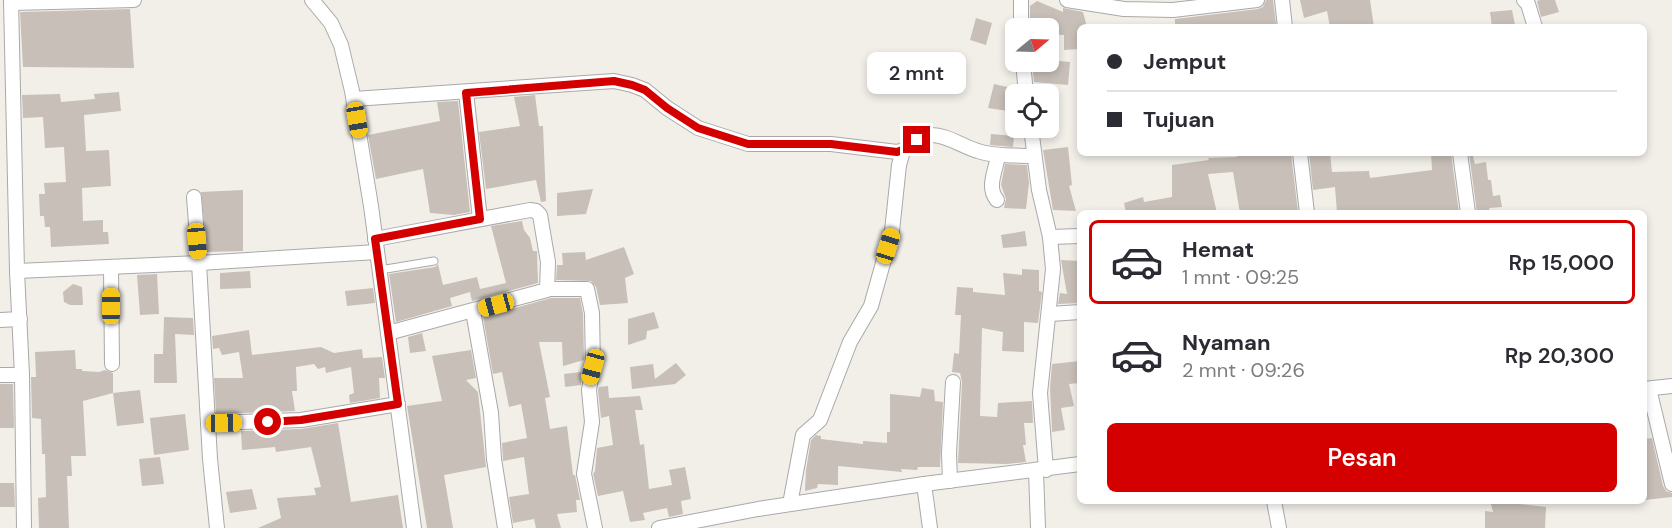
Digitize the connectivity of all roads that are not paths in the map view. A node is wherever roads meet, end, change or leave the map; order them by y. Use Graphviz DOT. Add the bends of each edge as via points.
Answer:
graph roads {
  1 [pos="134,0"];
  2 [pos="312,0"];
  3 [pos="1020,0"];
  4 [pos="1068,0"];
  5 [pos="1257,0"];
  6 [pos="1282,0"];
  7 [pos="1524,0"];
  8 [pos="11,2"];
  9 [pos="1021,18"];
  10 [pos="1285,24"];
  11 [pos="1534,24"];
  12 [pos="466,93"];
  13 [pos="354,99"];
  14 [pos="1032,138"];
  15 [pos="903,151"];
  16 [pos="998,154"];
  17 [pos="1034,156"];
  18 [pos="1300,156"];
  19 [pos="1460,156"];
  20 [pos="194,197"];
  21 [pos="997,200"];
  22 [pos="1307,210"];
  23 [pos="1468,210"];
  24 [pos="480,219"];
  25 [pos="1077,236"];
  26 [pos="1050,237"];
  27 [pos="376,245"];
  28 [pos="434,261"];
  29 [pos="199,263"];
  30 [pos="111,267"];
  31 [pos="17,270"];
  32 [pos="380,270"];
  33 [pos="549,289"];
  34 [pos="473,311"];
  35 [pos="1077,312"];
  36 [pos="1050,314"];
  37 [pos="20,319"];
  38 [pos="0,320"];
  39 [pos="388,333"];
  40 [pos="112,364"];
  41 [pos="0,375"];
  42 [pos="22,375"];
  43 [pos="953,382"];
  44 [pos="1672,386"];
  45 [pos="1647,389"];
  46 [pos="398,404"];
  47 [pos="208,423"];
  48 [pos="1077,464"];
  49 [pos="1041,470"];
  50 [pos="950,481"];
  51 [pos="924,484"];
  52 [pos="1672,484"];
  53 [pos="790,504"];
  54 [pos="1275,504"];
  55 [pos="695,524"];
  56 [pos="24,528"];
  57 [pos="217,528"];
  58 [pos="414,528"];
  59 [pos="505,528"];
  60 [pos="595,528"];
  61 [pos="659,528"];
  62 [pos="930,528"];
  63 [pos="1038,528"];
  64 [pos="1279,528"];
  1 -- 8 [label="street"];
  2 -- 13 [label="street" via="331,22 341,45"];
  3 -- 9 [label="street"];
  4 -- 5 [label="street" via="1124,9 1173,10"];
  6 -- 10 [label="street"];
  7 -- 11 [label="street"];
  8 -- 31 [label="street"];
  12 -- 13 [label="street"];
  12 -- 15 [label="street" via="614,81 645,90 698,128 748,144 831,144"];
  12 -- 24 [label="street"];
  13 -- 27 [label="street"];
  14 -- 17 [label="street"];
  15 -- 16 [label="street" via="928,135"];
  15 -- 53 [label="street" via="892,231 871,306 850,342 820,420 803,435"];
  16 -- 17 [label="street"];
  16 -- 21 [label="street" via="991,185"];
  17 -- 26 [label="street"];
  18 -- 22 [label="street"];
  19 -- 23 [label="street"];
  20 -- 29 [label="street"];
  24 -- 27 [label="street"];
  24 -- 33 [label="street" via="530,210 540,215"];
  25 -- 26 [label="street"];
  26 -- 36 [label="street"];
  27 -- 29 [label="street"];
  27 -- 32 [label="street"];
  28 -- 32 [label="lane"];
  29 -- 30 [label="street"];
  29 -- 47 [label="street"];
  30 -- 31 [label="street"];
  30 -- 40 [label="street"];
  31 -- 37 [label="street"];
  32 -- 39 [label="street"];
  33 -- 34 [label="street"];
  33 -- 60 [label="street" via="587,289 590,294 592,422 584,474"];
  34 -- 39 [label="street"];
  34 -- 59 [label="street"];
  35 -- 36 [label="street"];
  36 -- 49 [label="street" via="1040,393"];
  37 -- 38 [label="street"];
  37 -- 42 [label="street"];
  39 -- 46 [label="street"];
  41 -- 42 [label="street"];
  42 -- 56 [label="street"];
  43 -- 50 [label="street"];
  44 -- 45 [label="street"];
  45 -- 52 [label="street"];
  46 -- 47 [label="street" via="301,420"];
  46 -- 58 [label="street"];
  47 -- 57 [label="street"];
  48 -- 49 [label="street"];
  49 -- 50 [label="street"];
  49 -- 63 [label="street"];
  50 -- 51 [label="street"];
  51 -- 53 [label="street"];
  51 -- 62 [label="street"];
  53 -- 55 [label="street"];
  54 -- 64 [label="street"];
  55 -- 61 [label="street"];
}
